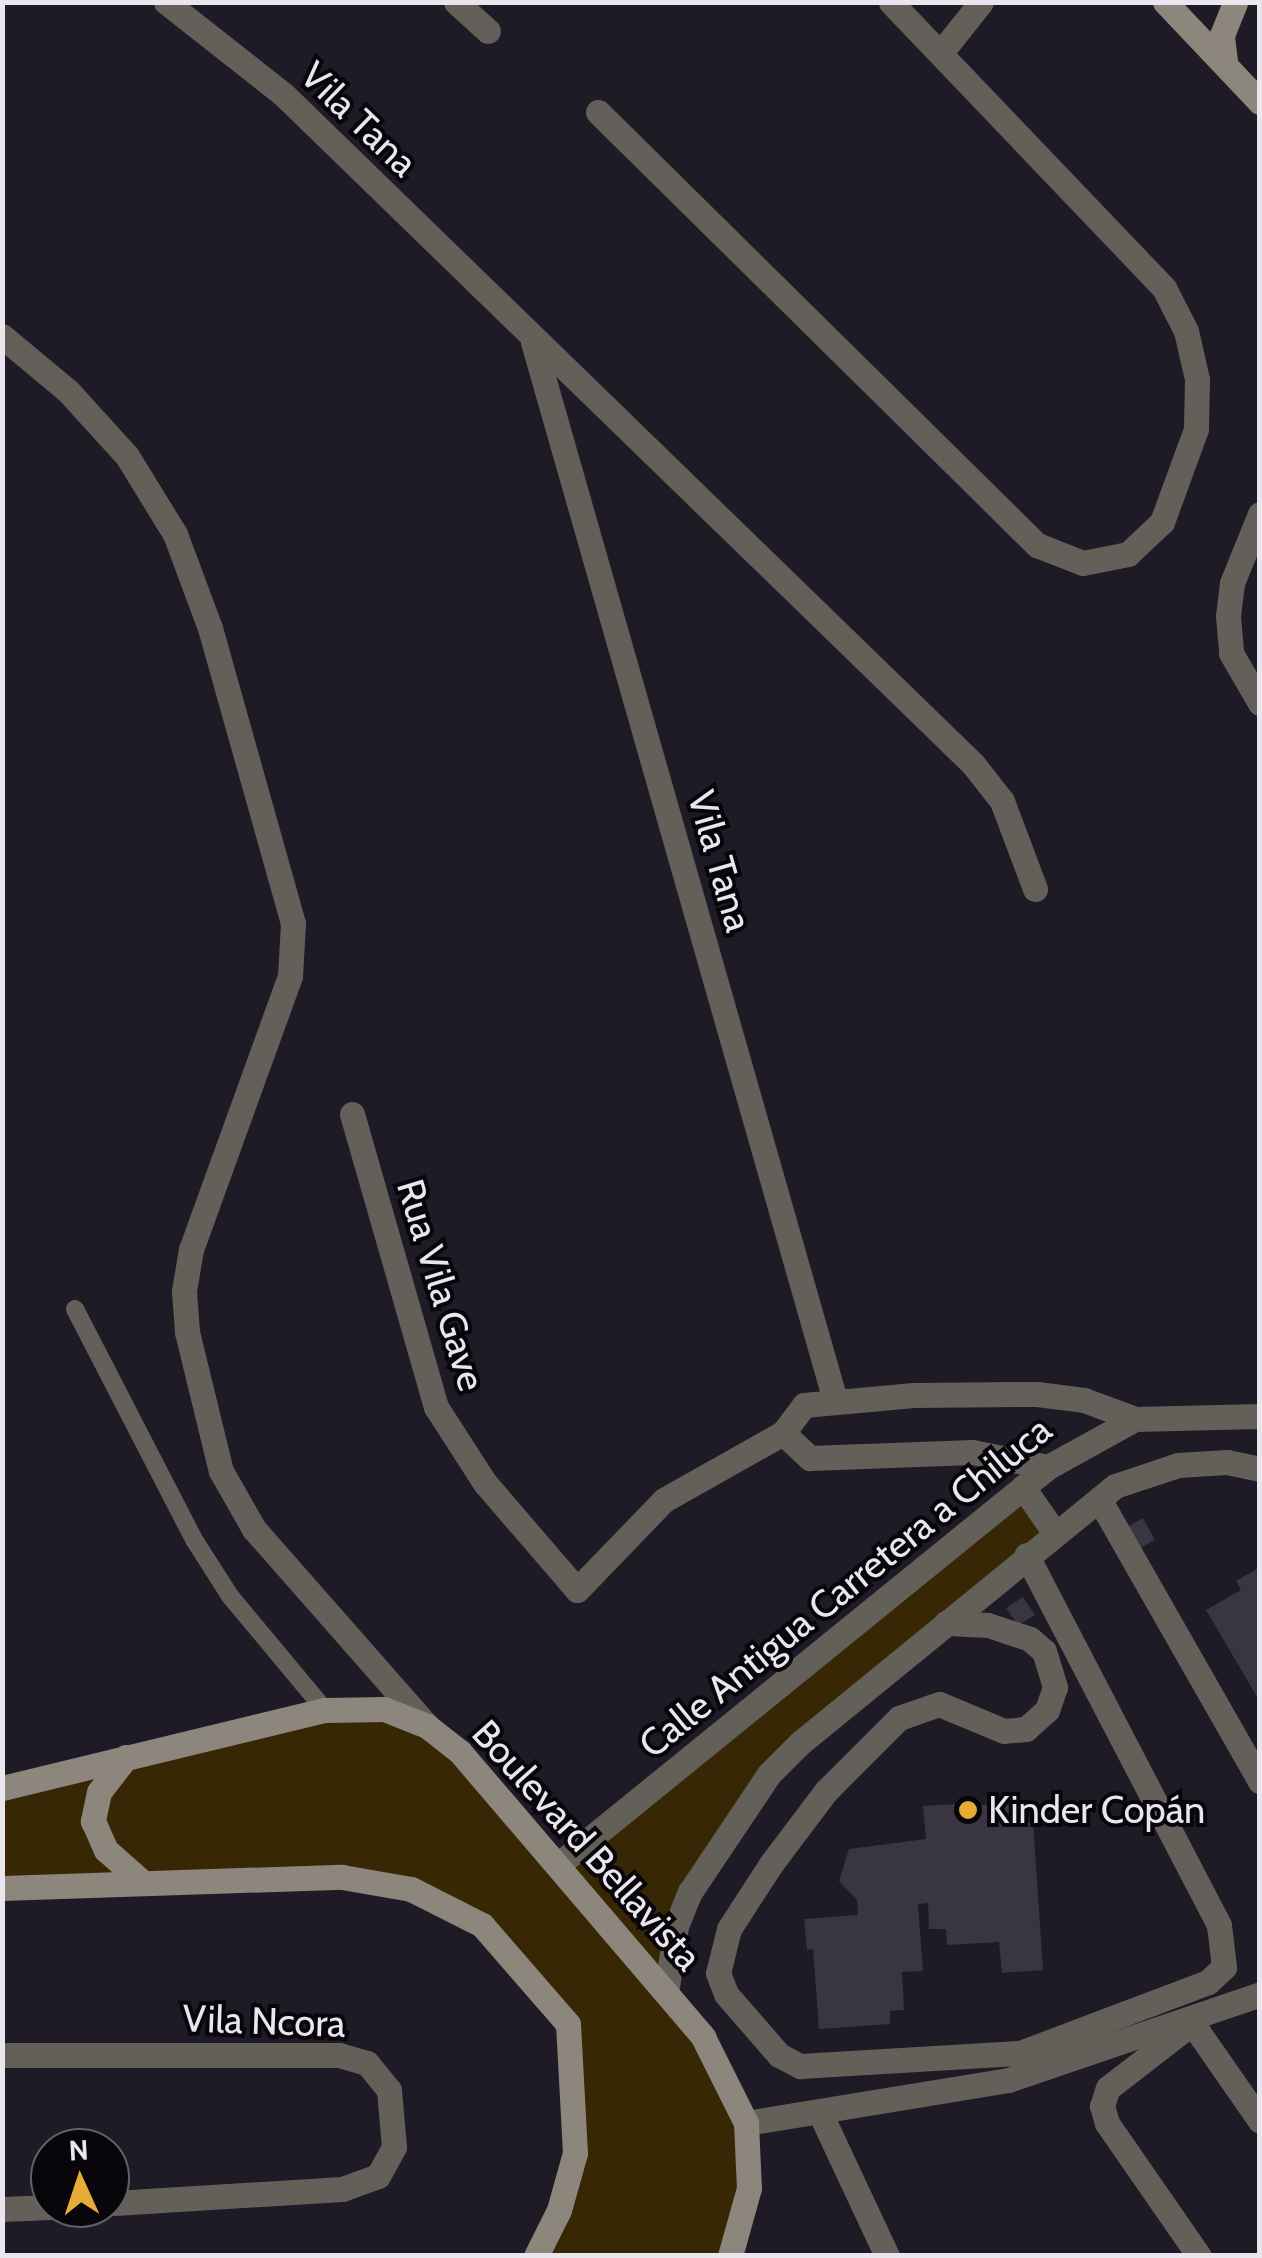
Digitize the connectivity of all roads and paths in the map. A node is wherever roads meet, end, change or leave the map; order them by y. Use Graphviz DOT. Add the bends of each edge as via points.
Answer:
graph roads {
  1 [pos="166,2"];
  2 [pos="456,2"];
  3 [pos="981,2"];
  4 [pos="1164,2"];
  5 [pos="1235,2"];
  6 [pos="894,3"];
  7 [pos="488,31"];
  8 [pos="943,50"];
  9 [pos="1225,62"];
  10 [pos="1260,102"];
  11 [pos="598,112"];
  12 [pos="2,336"];
  13 [pos="533,342"];
  14 [pos="1260,514"];
  15 [pos="1260,703"];
  16 [pos="1035,888"];
  17 [pos="352,1114"];
  18 [pos="75,1310"];
  19 [pos="835,1400"];
  20 [pos="1260,1416"];
  21 [pos="1135,1420"];
  22 [pos="783,1433"];
  23 [pos="1048,1467"];
  24 [pos="1260,1469"];
  25 [pos="1023,1487"];
  26 [pos="1099,1498"];
  27 [pos="1054,1532"];
  28 [pos="1026,1555"];
  29 [pos="946,1622"];
  30 [pos="325,1710"];
  31 [pos="427,1726"];
  32 [pos="126,1756"];
  33 [pos="1257,1769"];
  34 [pos="2,1788"];
  35 [pos="559,1864"];
  36 [pos="142,1882"];
  37 [pos="2,1888"];
  38 [pos="666,1987"];
  39 [pos="1260,1994"];
  40 [pos="1192,2022"];
  41 [pos="2,2055"];
  42 [pos="822,2114"];
  43 [pos="1260,2121"];
  44 [pos="746,2123"];
  45 [pos="130,2202"];
  46 [pos="30,2208"];
  47 [pos="2,2210"];
  48 [pos="536,2256"];
  49 [pos="730,2256"];
  50 [pos="887,2256"];
  51 [pos="1199,2256"];
  1 -- 13 [label="street, Vila Tana" via="284,95"];
  2 -- 7 [label="street"];
  3 -- 8 [label="street"];
  4 -- 9 [label="main road"];
  5 -- 9 [label="main road" via="1222,35"];
  6 -- 8 [label="street"];
  8 -- 11 [label="street" via="1164,288 1186,331 1197,380 1196,429 1162,522 1128,554 1083,563 1038,546"];
  9 -- 10 [label="main road"];
  12 -- 31 [label="street" via="68,391 127,456 174,534 210,628 293,924 290,976 192,1249 184,1291 187,1332 221,1471 254,1529"];
  13 -- 16 [label="street, Vila Tana" via="973,764 1002,800"];
  13 -- 19 [label="street, Vila Tana"];
  14 -- 15 [label="street" via="1232,584 1228,616 1231,653"];
  17 -- 22 [label="street, Rua Vila Gave" via="436,1407 485,1483 577,1590 690,1479"];
  18 -- 30 [label="lane" via="230,1596"];
  19 -- 21 [label="street, Rua Vila Gave" via="1061,1396"];
  19 -- 22 [label="street, Rua Vila Gave" via="804,1405"];
  20 -- 21 [label="street, Calle Antigua Carretera a Chiluca"];
  21 -- 23 [label="street, Calle Antigua Carretera a Chiluca"];
  22 -- 23 [label="street" via="810,1458 972,1452"];
  23 -- 25 [label="street, Calle Antigua Carretera a Chiluca"];
  24 -- 26 [label="street" via="1228,1462 1178,1465"];
  25 -- 27 [label="street"];
  25 -- 35 [label="street, Calle Antigua Carretera a Chiluca"];
  26 -- 27 [label="street"];
  26 -- 33 [label="street"];
  27 -- 28 [label="street"];
  28 -- 29 [label="street"];
  28 -- 29 [label="street" via="1219,1926 1224,1967 1208,1982 1020,2053 800,2066 779,2055 726,1994 718,1973 728,1930 772,1864 826,1791 900,1718 939,1704 1004,1731 1026,1729 1046,1710 1055,1687 1044,1651 1030,1639 988,1625"];
  29 -- 38 [label="street" via="769,1774 690,1892 676,1926"];
  30 -- 31 [label="main road, Boulevard Bellavista" via="384,1709"];
  30 -- 32 [label="main road, Boulevard Bellavista"];
  31 -- 35 [label="main road, Boulevard Bellavista" via="460,1752"];
  32 -- 34 [label="main road, Boulevard Bellavista"];
  32 -- 36 [label="main road" via="98,1792 93,1821 106,1850"];
  35 -- 38 [label="main road, Boulevard Bellavista"];
  36 -- 37 [label="main road"];
  36 -- 48 [label="main road" via="342,1877 411,1889 482,1924 568,2024 576,2083 574,2153 559,2210"];
  38 -- 44 [label="main road, Boulevard Bellavista" via="703,2037"];
  39 -- 40 [label="street"];
  40 -- 42 [label="street" via="1008,2080"];
  40 -- 43 [label="street"];
  40 -- 51 [label="street" via="1108,2088 1102,2106"];
  41 -- 45 [label="street, Vila Ncora" via="339,2056 367,2063 389,2090 394,2148 378,2176 342,2189"];
  42 -- 44 [label="street"];
  42 -- 50 [label="street"];
  44 -- 49 [label="main road, Boulevard Bellavista" via="749,2188"];
  46 -- 47 [label="street"];
}
